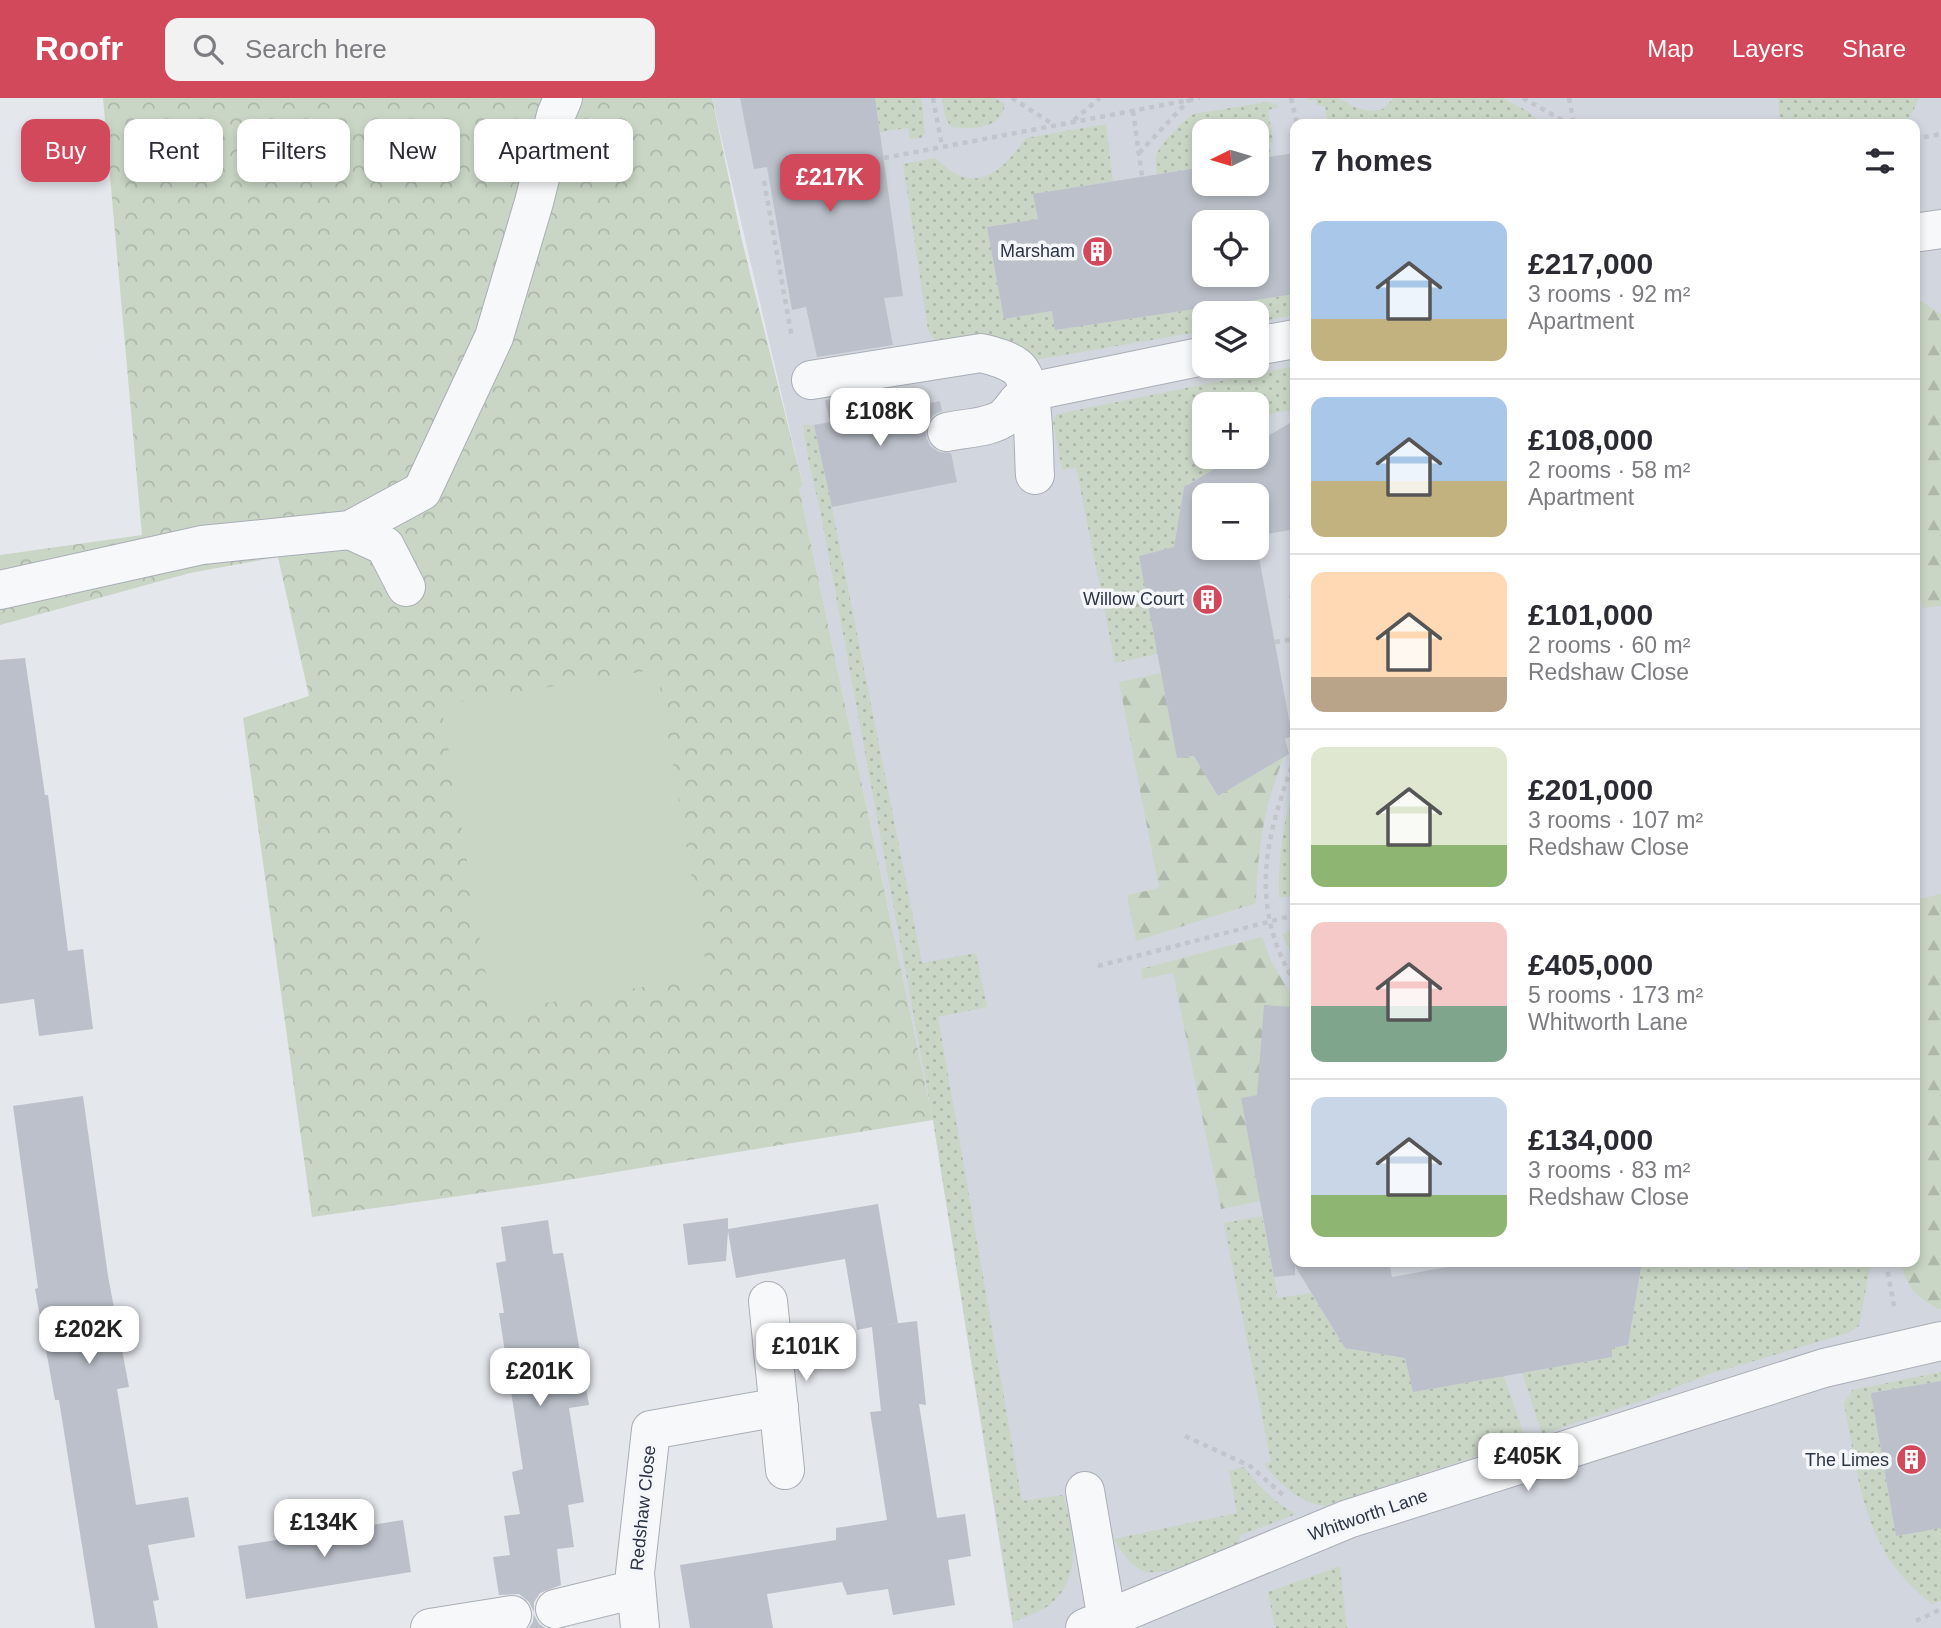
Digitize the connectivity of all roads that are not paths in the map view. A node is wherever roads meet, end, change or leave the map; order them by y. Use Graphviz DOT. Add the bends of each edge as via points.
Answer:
graph roads {
  1 [pos="563,98"];
  2 [pos="1941,229"];
  3 [pos="1920,232"];
  4 [pos="1290,340"];
  5 [pos="1269,344"];
  6 [pos="1192,358"];
  7 [pos="811,380"];
  8 [pos="1029,392"];
  9 [pos="947,432"];
  10 [pos="1035,475"];
  11 [pos="350,530"];
  12 [pos="406,587"];
  13 [pos="0,590"];
  14 [pos="768,1301"];
  15 [pos="1941,1341"];
  16 [pos="779,1407"];
  17 [pos="785,1470"];
  18 [pos="1085,1491"];
  19 [pos="636,1589"];
  20 [pos="555,1609"];
  21 [pos="512,1615"];
  22 [pos="1096,1624"];
  23 [pos="430,1628"];
  24 [pos="640,1628"];
  1 -- 11 [label="street" via="494,337 422,491"];
  2 -- 3 [label="street"];
  4 -- 5 [label="street"];
  6 -- 8 [label="street"];
  7 -- 8 [label="street" via="981,353 1002,358 1019,369"];
  8 -- 9 [label="street" via="995,422"];
  8 -- 10 [label="street"];
  11 -- 12 [label="street" via="385,546"];
  11 -- 13 [label="street" via="202,545"];
  14 -- 16 [label="street"];
  15 -- 22 [label="street, Whitworth Lane" via="1824,1368 1348,1519"];
  16 -- 17 [label="street"];
  16 -- 19 [label="street, Redshaw Close" via="651,1430"];
  18 -- 22 [label="street"];
  19 -- 20 [label="street, Redshaw Close"];
  19 -- 24 [label="street, Redshaw Close"];
  21 -- 23 [label="street"];
}
